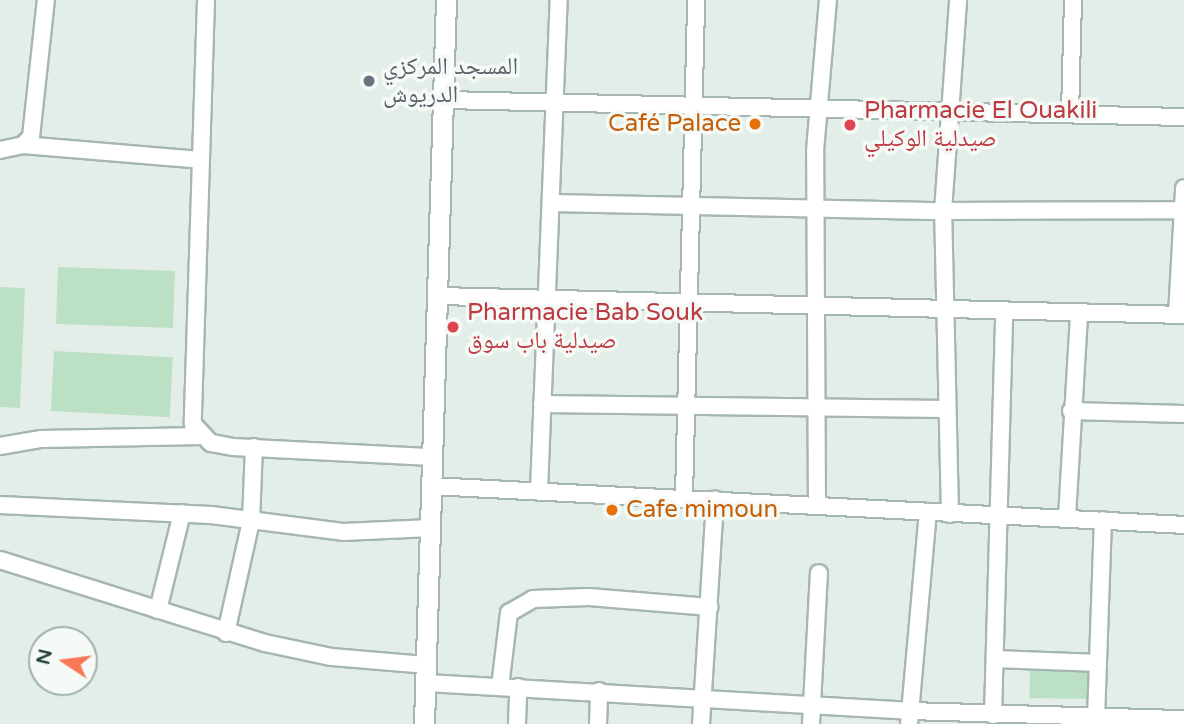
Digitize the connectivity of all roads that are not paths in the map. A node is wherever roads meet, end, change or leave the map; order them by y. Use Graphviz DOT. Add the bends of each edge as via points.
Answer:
graph roads {
  1 [pos="46,0"];
  2 [pos="206,0"];
  3 [pos="446,0"];
  4 [pos="559,0"];
  5 [pos="696,0"];
  6 [pos="828,0"];
  7 [pos="958,0"];
  8 [pos="1073,0"];
  9 [pos="444,100"];
  10 [pos="554,102"];
  11 [pos="693,106"];
  12 [pos="817,106"];
  13 [pos="950,113"];
  14 [pos="1070,114"];
  15 [pos="1184,117"];
  16 [pos="23,145"];
  17 [pos="0,150"];
  18 [pos="201,160"];
  19 [pos="1184,188"];
  20 [pos="552,203"];
  21 [pos="689,207"];
  22 [pos="817,208"];
  23 [pos="943,211"];
  24 [pos="1182,221"];
  25 [pos="439,296"];
  26 [pos="548,300"];
  27 [pos="689,304"];
  28 [pos="820,304"];
  29 [pos="947,308"];
  30 [pos="1004,310"];
  31 [pos="1079,313"];
  32 [pos="1181,315"];
  33 [pos="542,404"];
  34 [pos="684,404"];
  35 [pos="816,408"];
  36 [pos="946,409"];
  37 [pos="1071,411"];
  38 [pos="1184,414"];
  39 [pos="202,436"];
  40 [pos="0,446"];
  41 [pos="254,447"];
  42 [pos="433,457"];
  43 [pos="431,486"];
  44 [pos="539,490"];
  45 [pos="684,497"];
  46 [pos="715,499"];
  47 [pos="817,505"];
  48 [pos="0,506"];
  49 [pos="928,512"];
  50 [pos="182,513"];
  51 [pos="950,514"];
  52 [pos="1000,515"];
  53 [pos="1067,517"];
  54 [pos="1103,520"];
  55 [pos="251,521"];
  56 [pos="1184,525"];
  57 [pos="431,528"];
  58 [pos="0,560"];
  59 [pos="819,573"];
  60 [pos="710,607"];
  61 [pos="158,610"];
  62 [pos="226,633"];
  63 [pos="996,659"];
  64 [pos="1098,663"];
  65 [pos="426,674"];
  66 [pos="500,687"];
  67 [pos="518,687"];
  68 [pos="598,691"];
  69 [pos="703,698"];
  70 [pos="814,703"];
  71 [pos="993,715"];
  72 [pos="909,718"];
  73 [pos="1096,719"];
  74 [pos="1184,719"];
  75 [pos="1036,720"];
  76 [pos="424,724"];
  77 [pos="517,724"];
  78 [pos="598,724"];
  79 [pos="701,724"];
  80 [pos="811,724"];
  1 -- 16 [label="street" via="34,125"];
  2 -- 18 [label="street"];
  3 -- 9 [label="street"];
  4 -- 10 [label="street"];
  5 -- 11 [label="street"];
  6 -- 12 [label="street"];
  7 -- 13 [label="street"];
  8 -- 14 [label="street"];
  9 -- 10 [label="street"];
  9 -- 25 [label="street"];
  10 -- 11 [label="street"];
  10 -- 20 [label="street"];
  11 -- 12 [label="street"];
  11 -- 21 [label="street"];
  12 -- 13 [label="street"];
  12 -- 22 [label="street"];
  13 -- 14 [label="street"];
  13 -- 23 [label="street"];
  14 -- 15 [label="street"];
  16 -- 17 [label="street"];
  16 -- 18 [label="street"];
  18 -- 39 [label="street" via="191,402 193,424"];
  19 -- 24 [label="street"];
  20 -- 21 [label="street"];
  20 -- 26 [label="street"];
  21 -- 22 [label="street"];
  21 -- 27 [label="street"];
  22 -- 23 [label="street"];
  22 -- 28 [label="street"];
  23 -- 24 [label="street"];
  23 -- 29 [label="street"];
  24 -- 32 [label="street"];
  25 -- 26 [label="street"];
  25 -- 42 [label="street"];
  26 -- 27 [label="street"];
  26 -- 33 [label="street"];
  27 -- 28 [label="street"];
  27 -- 34 [label="street"];
  28 -- 29 [label="street"];
  28 -- 35 [label="street"];
  29 -- 30 [label="street"];
  29 -- 36 [label="street"];
  30 -- 31 [label="street"];
  30 -- 52 [label="street"];
  31 -- 32 [label="street"];
  31 -- 37 [label="street"];
  33 -- 34 [label="street"];
  33 -- 44 [label="street"];
  34 -- 35 [label="street"];
  34 -- 45 [label="street"];
  35 -- 36 [label="street"];
  35 -- 47 [label="street"];
  36 -- 51 [label="street"];
  37 -- 38 [label="street"];
  37 -- 53 [label="street"];
  39 -- 40 [label="street" via="41,439"];
  39 -- 41 [label="street" via="211,443"];
  41 -- 42 [label="street"];
  41 -- 55 [label="street"];
  42 -- 43 [label="street"];
  43 -- 44 [label="street"];
  43 -- 57 [label="street"];
  44 -- 45 [label="street"];
  45 -- 46 [label="street"];
  46 -- 47 [label="street"];
  46 -- 60 [label="street"];
  47 -- 49 [label="street"];
  48 -- 50 [label="street"];
  49 -- 51 [label="street"];
  49 -- 72 [label="street"];
  50 -- 55 [label="street"];
  50 -- 61 [label="street"];
  51 -- 52 [label="street"];
  52 -- 53 [label="street"];
  52 -- 63 [label="street"];
  53 -- 54 [label="street"];
  54 -- 56 [label="street"];
  54 -- 64 [label="street"];
  55 -- 57 [label="street" via="343,532"];
  55 -- 62 [label="street"];
  57 -- 65 [label="street"];
  58 -- 61 [label="street"];
  59 -- 70 [label="street"];
  60 -- 66 [label="street" via="589,597 533,599 509,613"];
  60 -- 69 [label="street"];
  61 -- 62 [label="street"];
  62 -- 65 [label="street"];
  63 -- 64 [label="street"];
  63 -- 71 [label="street"];
  64 -- 73 [label="street"];
  65 -- 66 [label="street"];
  65 -- 76 [label="street"];
  66 -- 67 [label="street"];
  67 -- 68 [label="street"];
  67 -- 77 [label="street"];
  68 -- 69 [label="street"];
  68 -- 78 [label="street"];
  69 -- 70 [label="street"];
  69 -- 79 [label="street"];
  70 -- 72 [label="street"];
  70 -- 80 [label="street"];
  71 -- 72 [label="street"];
  71 -- 75 [label="street"];
  73 -- 74 [label="street"];
  73 -- 75 [label="street"];
}
